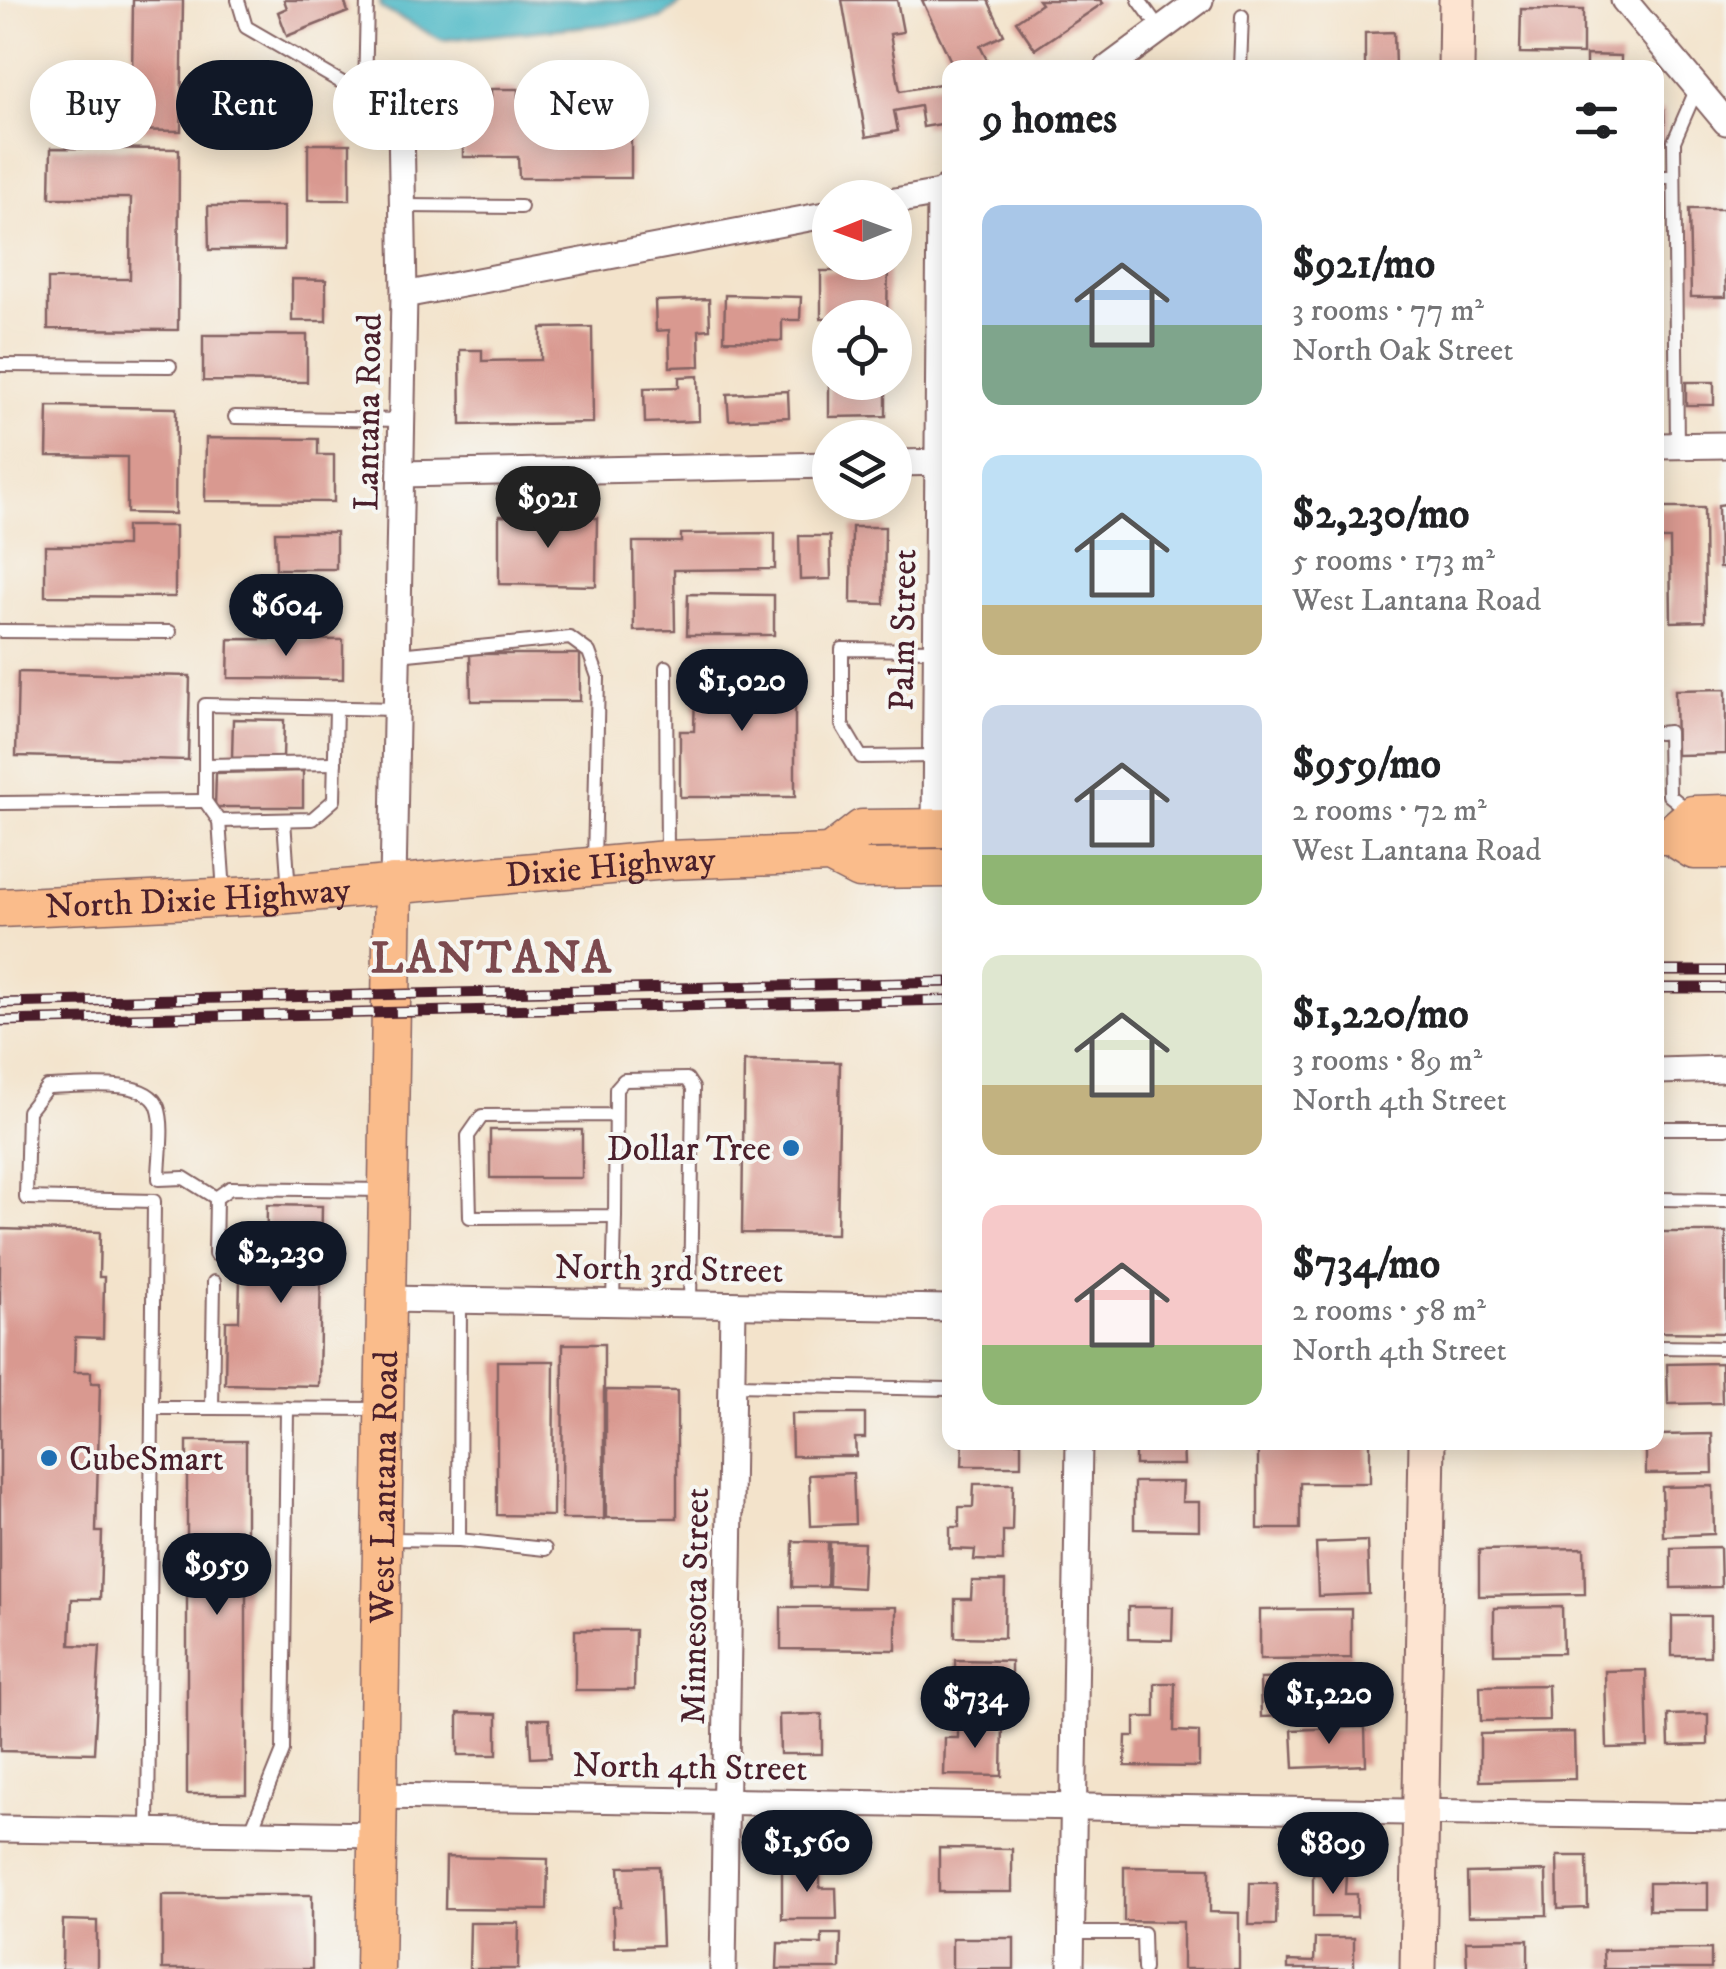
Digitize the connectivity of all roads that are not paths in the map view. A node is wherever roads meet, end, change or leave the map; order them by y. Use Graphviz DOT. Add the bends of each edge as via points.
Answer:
graph roads {
  1 [pos="238,0"];
  2 [pos="366,0"];
  3 [pos="1139,0"];
  4 [pos="1200,0"];
  5 [pos="1457,0"];
  6 [pos="1624,0"];
  7 [pos="1242,16"];
  8 [pos="1160,29"];
  9 [pos="365,60"];
  10 [pos="1119,60"];
  11 [pos="1240,60"];
  12 [pos="1456,60"];
  13 [pos="333,78"];
  14 [pos="1698,86"];
  15 [pos="1726,122"];
  16 [pos="401,150"];
  17 [pos="1674,176"];
  18 [pos="1664,177"];
  19 [pos="942,190"];
  20 [pos="912,198"];
  21 [pos="402,206"];
  22 [pos="521,207"];
  23 [pos="812,217"];
  24 [pos="404,294"];
  25 [pos="0,365"];
  26 [pos="170,366"];
  27 [pos="235,417"];
  28 [pos="402,420"];
  29 [pos="1726,444"];
  30 [pos="1667,446"];
  31 [pos="942,462"];
  32 [pos="912,463"];
  33 [pos="812,465"];
  34 [pos="401,474"];
  35 [pos="942,532"];
  36 [pos="0,631"];
  37 [pos="170,632"];
  38 [pos="937,650"];
  39 [pos="398,655"];
  40 [pos="666,667"];
  41 [pos="336,708"];
  42 [pos="396,709"];
  43 [pos="1664,732"];
  44 [pos="936,756"];
  45 [pos="334,764"];
  46 [pos="206,765"];
  47 [pos="205,801"];
  48 [pos="0,803"];
  49 [pos="281,816"];
  50 [pos="219,821"];
  51 [pos="1687,825"];
  52 [pos="942,828"];
  53 [pos="1726,850"];
  54 [pos="830,854"];
  55 [pos="667,860"];
  56 [pos="594,866"];
  57 [pos="942,868"];
  58 [pos="393,884"];
  59 [pos="289,894"];
  60 [pos="224,898"];
  61 [pos="0,908"];
  62 [pos="1726,1068"];
  63 [pos="1664,1071"];
  64 [pos="615,1115"];
  65 [pos="1664,1128"];
  66 [pos="1726,1128"];
  67 [pos="159,1178"];
  68 [pos="388,1190"];
  69 [pos="216,1198"];
  70 [pos="1664,1199"];
  71 [pos="1726,1200"];
  72 [pos="154,1201"];
  73 [pos="615,1216"];
  74 [pos="215,1254"];
  75 [pos="214,1282"];
  76 [pos="386,1299"];
  77 [pos="460,1300"];
  78 [pos="613,1303"];
  79 [pos="690,1304"];
  80 [pos="733,1304"];
  81 [pos="942,1308"];
  82 [pos="1664,1347"];
  83 [pos="1726,1348"];
  84 [pos="732,1385"];
  85 [pos="942,1389"];
  86 [pos="152,1408"];
  87 [pos="212,1408"];
  88 [pos="287,1408"];
  89 [pos="384,1408"];
  90 [pos="1079,1450"];
  91 [pos="1427,1450"];
  92 [pos="382,1539"];
  93 [pos="459,1540"];
  94 [pos="545,1550"];
  95 [pos="378,1796"];
  96 [pos="726,1801"];
  97 [pos="1073,1807"];
  98 [pos="1421,1812"];
  99 [pos="1726,1817"];
  100 [pos="0,1829"];
  101 [pos="148,1831"];
  102 [pos="250,1833"];
  103 [pos="377,1834"];
  104 [pos="1071,1933"];
  105 [pos="375,1969"];
  106 [pos="723,1969"];
  107 [pos="1071,1969"];
  108 [pos="1144,1969"];
  109 [pos="1418,1969"];
  1 -- 13 [label="lane" via="246,27"];
  2 -- 9 [label="lane"];
  3 -- 8 [label="lane"];
  4 -- 8 [label="street"];
  5 -- 12 [label="street"];
  6 -- 14 [label="street"];
  7 -- 11 [label="lane"];
  8 -- 10 [label="street"];
  14 -- 15 [label="street"];
  14 -- 17 [label="lane" via="1674,141"];
  16 -- 21 [label="street, Lantana Road"];
  17 -- 18 [label="lane"];
  17 -- 30 [label="lane"];
  19 -- 20 [label="street"];
  21 -- 22 [label="lane"];
  21 -- 24 [label="street, Lantana Road"];
  23 -- 24 [label="street"];
  24 -- 28 [label="street, Lantana Road"];
  25 -- 26 [label="lane"];
  27 -- 28 [label="lane"];
  28 -- 34 [label="street, Lantana Road"];
  29 -- 30 [label="street"];
  31 -- 32 [label="street"];
  33 -- 34 [label="street"];
  34 -- 39 [label="street, Lantana Road"];
  35 -- 38 [label="street, Palm Street"];
  36 -- 37 [label="lane"];
  38 -- 44 [label="street, Palm Street"];
  38 -- 44 [label="lane" via="842,649 842,725 861,757"];
  39 -- 42 [label="street, Lantana Road"];
  39 -- 56 [label="lane" via="570,638 589,652 598,677"];
  40 -- 55 [label="lane"];
  41 -- 42 [label="lane"];
  41 -- 45 [label="lane"];
  41 -- 46 [label="lane" via="205,705"];
  42 -- 58 [label="street, Lantana Road"];
  43 -- 51 [label="lane" via="1669,796"];
  44 -- 52 [label="street, Palm Street"];
  45 -- 46 [label="lane"];
  45 -- 49 [label="lane" via="334,800 312,820"];
  46 -- 47 [label="lane"];
  47 -- 48 [label="lane"];
  47 -- 50 [label="lane"];
  49 -- 50 [label="lane" via="241,814"];
  49 -- 59 [label="lane"];
  50 -- 60 [label="lane"];
  51 -- 53 [label="main road" via="1694,850"];
  52 -- 54 [label="main road, Dixie Highway" via="862,829"];
  54 -- 55 [label="main road, Dixie Highway"];
  54 -- 57 [label="main road, Dixie Highway" via="860,869"];
  55 -- 56 [label="main road, Dixie Highway"];
  56 -- 58 [label="main road, Dixie Highway"];
  58 -- 59 [label="main road, North Dixie Highway"];
  58 -- 68 [label="main road, West Lantana Road"];
  59 -- 60 [label="main road, North Dixie Highway"];
  60 -- 61 [label="main road, North Dixie Highway"];
  62 -- 63 [label="street"];
  64 -- 73 [label="lane"];
  64 -- 73 [label="lane" via="482,1116 468,1136 470,1218"];
  64 -- 79 [label="lane" via="616,1089 624,1080 688,1079 692,1088"];
  65 -- 66 [label="lane"];
  67 -- 69 [label="lane" via="184,1178"];
  67 -- 72 [label="lane"];
  67 -- 72 [label="lane" via="160,1110 139,1087 47,1087 28,1111 26,1198"];
  68 -- 69 [label="lane" via="230,1188"];
  68 -- 76 [label="main road, West Lantana Road"];
  69 -- 74 [label="lane"];
  70 -- 71 [label="lane"];
  72 -- 86 [label="lane"];
  73 -- 78 [label="lane"];
  75 -- 87 [label="lane"];
  76 -- 77 [label="street, North 3rd Street"];
  76 -- 89 [label="main road, West Lantana Road"];
  77 -- 78 [label="street, North 3rd Street"];
  77 -- 93 [label="lane"];
  78 -- 79 [label="street, North 3rd Street"];
  79 -- 80 [label="street, North 3rd Street"];
  80 -- 81 [label="street, North 3rd Street"];
  80 -- 84 [label="street, Minnesota Street"];
  82 -- 83 [label="lane"];
  84 -- 85 [label="lane"];
  84 -- 96 [label="street, Minnesota Street"];
  86 -- 87 [label="lane"];
  86 -- 101 [label="lane"];
  87 -- 88 [label="lane"];
  88 -- 89 [label="lane"];
  88 -- 102 [label="lane" via="283,1750"];
  89 -- 92 [label="main road, West Lantana Road"];
  90 -- 97 [label="street"];
  91 -- 98 [label="street"];
  92 -- 93 [label="lane"];
  92 -- 95 [label="main road, West Lantana Road"];
  93 -- 94 [label="lane"];
  95 -- 96 [label="street, North 4th Street"];
  95 -- 103 [label="main road, West Lantana Road"];
  96 -- 97 [label="street, North 4th Street"];
  96 -- 106 [label="street, Minnesota Street"];
  97 -- 98 [label="street, North 4th Street"];
  97 -- 104 [label="street"];
  98 -- 99 [label="street, North 4th Street"];
  98 -- 109 [label="street"];
  100 -- 101 [label="street"];
  101 -- 102 [label="street"];
  102 -- 103 [label="street"];
  103 -- 105 [label="main road, West Lantana Road"];
  104 -- 107 [label="street"];
  104 -- 108 [label="lane" via="1144,1933"];
}
